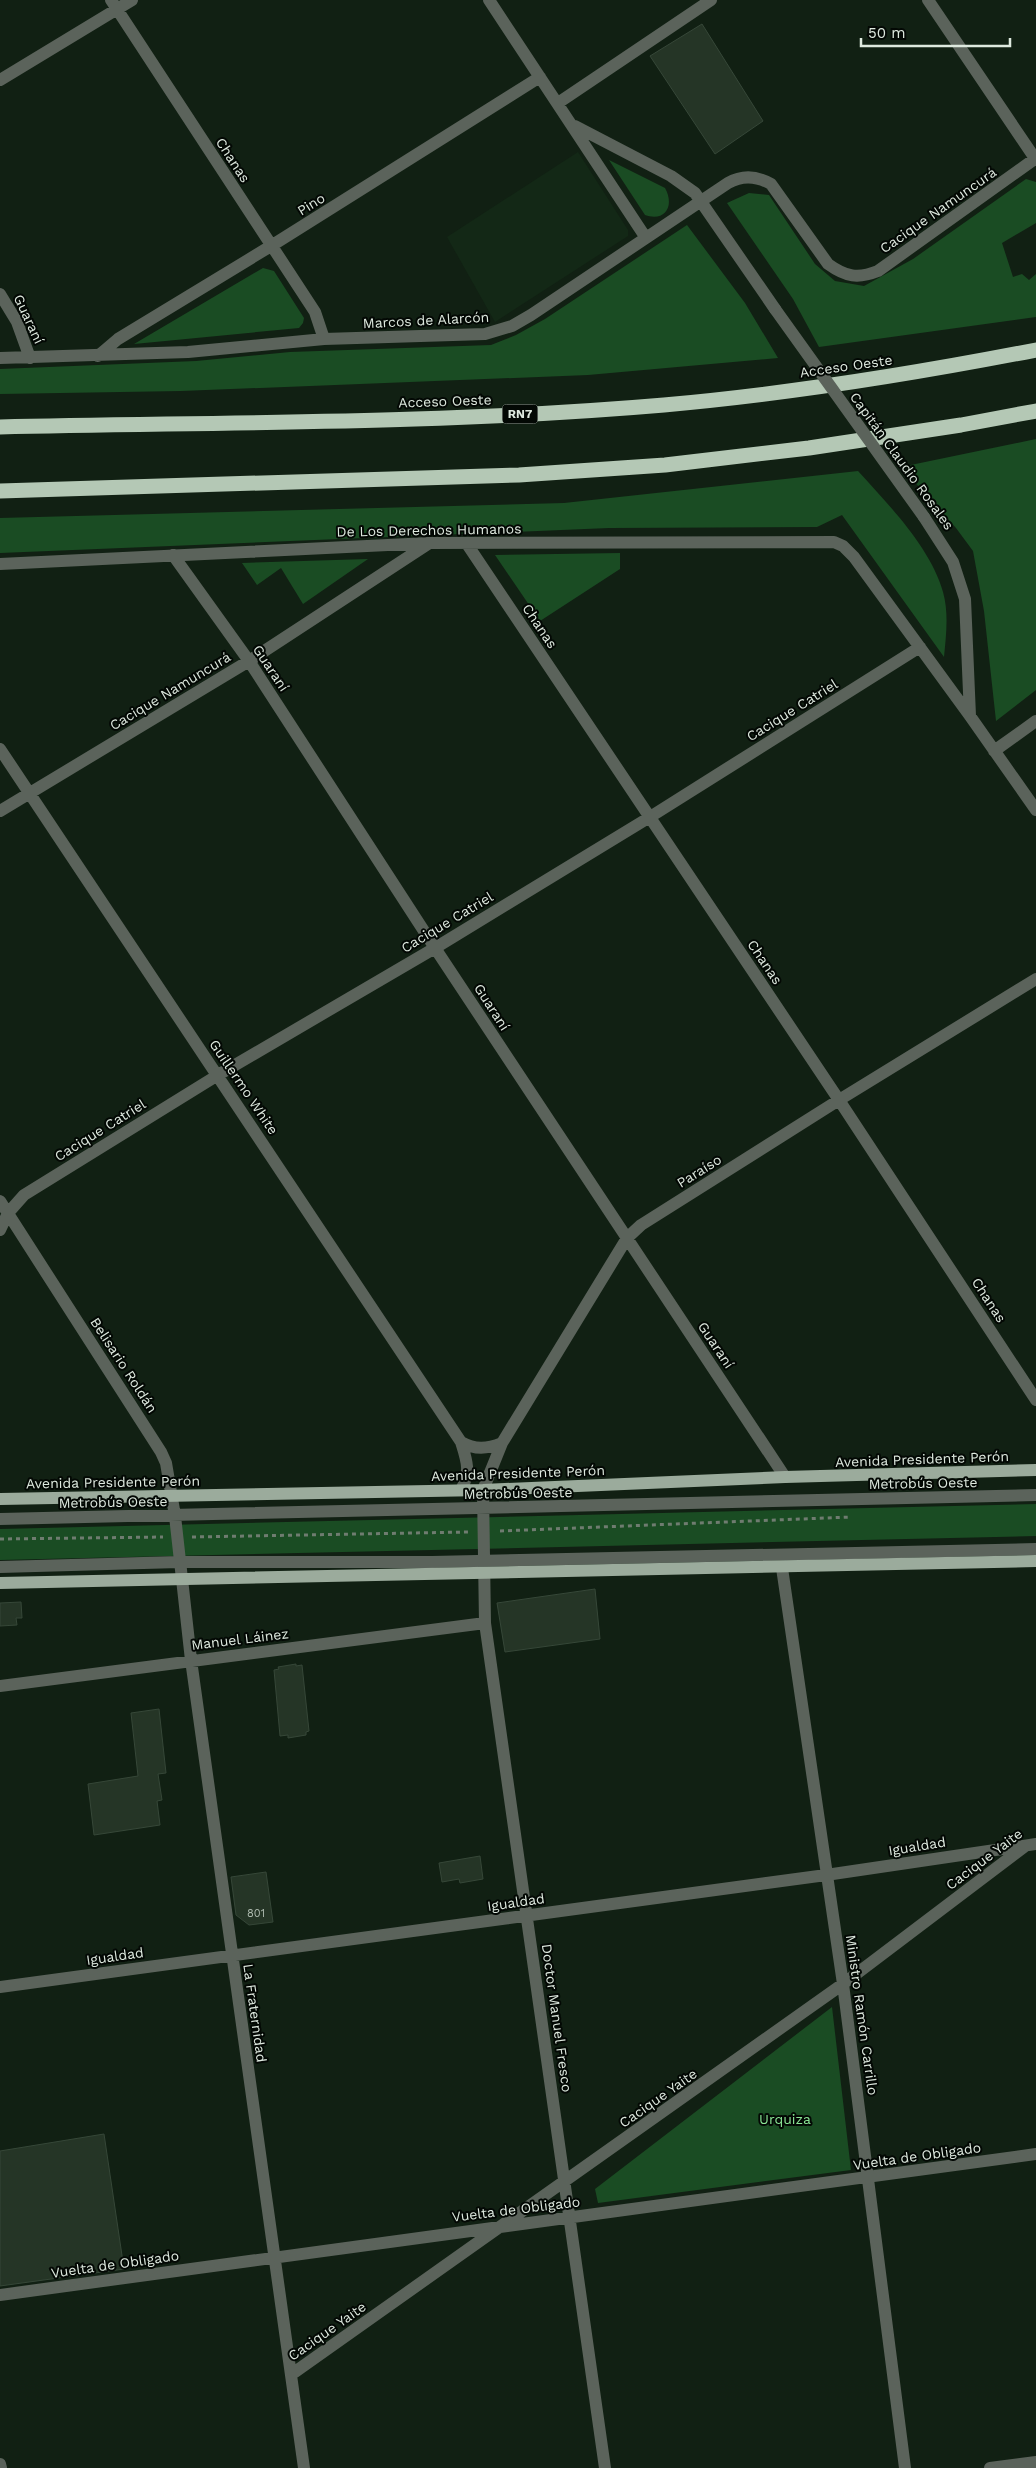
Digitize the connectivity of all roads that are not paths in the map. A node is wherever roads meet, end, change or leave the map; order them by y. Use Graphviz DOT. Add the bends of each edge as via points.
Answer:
graph roads {
  1 [pos="132,0"];
  2 [pos="489,0"];
  3 [pos="711,0"];
  4 [pos="928,0"];
  5 [pos="114,4"];
  6 [pos="540,78"];
  7 [pos="0,80"];
  8 [pos="558,103"];
  9 [pos="573,124"];
  10 [pos="1036,159"];
  11 [pos="701,201"];
  12 [pos="646,238"];
  13 [pos="271,246"];
  14 [pos="853,277"];
  15 [pos="0,294"];
  16 [pos="324,339"];
  17 [pos="1036,350"];
  18 [pos="98,356"];
  19 [pos="0,358"];
  20 [pos="30,358"];
  21 [pos="1036,411"];
  22 [pos="0,427"];
  23 [pos="0,490"];
  24 [pos="429,543"];
  25 [pos="467,544"];
  26 [pos="172,554"];
  27 [pos="0,564"];
  28 [pos="920,648"];
  29 [pos="249,661"];
  30 [pos="970,716"];
  31 [pos="1036,721"];
  32 [pos="0,749"];
  33 [pos="994,751"];
  34 [pos="30,794"];
  35 [pos="1036,810"];
  36 [pos="0,811"];
  37 [pos="650,817"];
  38 [pos="435,948"];
  39 [pos="1036,979"];
  40 [pos="218,1075"];
  41 [pos="839,1100"];
  42 [pos="0,1201"];
  43 [pos="8,1213"];
  44 [pos="0,1230"];
  45 [pos="627,1238"];
  46 [pos="1036,1400"];
  47 [pos="461,1442"];
  48 [pos="502,1443"];
  49 [pos="1036,1470"];
  50 [pos="786,1477"];
  51 [pos="461,1490"];
  52 [pos="484,1490"];
  53 [pos="171,1495"];
  54 [pos="1036,1495"];
  55 [pos="0,1499"];
  56 [pos="482,1509"];
  57 [pos="175,1516"];
  58 [pos="0,1519"];
  59 [pos="482,1532"];
  60 [pos="1036,1549"];
  61 [pos="1036,1561"];
  62 [pos="179,1562"];
  63 [pos="484,1566"];
  64 [pos="0,1567"];
  65 [pos="782,1568"];
  66 [pos="181,1580"];
  67 [pos="0,1583"];
  68 [pos="485,1623"];
  69 [pos="191,1660"];
  70 [pos="0,1686"];
  71 [pos="1033,1842"];
  72 [pos="826,1875"];
  73 [pos="527,1916"];
  74 [pos="232,1955"];
  75 [pos="843,1984"];
  76 [pos="0,1987"];
  77 [pos="1036,2154"];
  78 [pos="869,2178"];
  79 [pos="565,2182"];
  80 [pos="570,2218"];
  81 [pos="502,2225"];
  82 [pos="276,2257"];
  83 [pos="0,2295"];
  84 [pos="292,2374"];
  85 [pos="1036,2462"];
  86 [pos="304,2468"];
  87 [pos="605,2468"];
  88 [pos="905,2468"];
  89 [pos="990,2468"];
  1 -- 5 [label="street"];
  2 -- 6 [label="street, Capitán Claudio Rosales"];
  3 -- 8 [label="street"];
  4 -- 10 [label="street"];
  5 -- 7 [label="street"];
  5 -- 13 [label="street, Chanas"];
  6 -- 8 [label="street, Capitán Claudio Rosales"];
  6 -- 13 [label="street, Pino"];
  8 -- 9 [label="street, Capitán Claudio Rosales"];
  9 -- 11 [label="street, Capitán Claudio Rosales" via="671,176"];
  9 -- 12 [label="street, Capitán Claudio Rosales"];
  10 -- 14 [label="street, Cacique Namuncurá" via="878,271"];
  11 -- 12 [label="street, Marcos de Alarcón"];
  11 -- 14 [label="street, Marcos de Alarcón" via="736,179 761,179 777,192 828,264 841,274"];
  11 -- 30 [label="street, Capitán Claudio Rosales, bridge" via="924,516 953,562 965,598"];
  12 -- 16 [label="street, Marcos de Alarcón" via="531,315 498,331"];
  13 -- 16 [label="street, Chanas" via="315,312"];
  13 -- 18 [label="street, Pino" via="118,339"];
  15 -- 20 [label="street, Guaraní" via="17,322"];
  16 -- 18 [label="street, Marcos de Alarcón" via="188,352"];
  17 -- 22 [label="highway, Acceso Oeste / RN7" via="871,380 656,406 447,418"];
  18 -- 20 [label="street, Marcos de Alarcón"];
  19 -- 20 [label="street, Marcos de Alarcón"];
  21 -- 23 [label="highway" via="819,446 665,465 519,474"];
  24 -- 25 [label="street, De Los Derechos Humanos"];
  24 -- 26 [label="street, De Los Derechos Humanos"];
  24 -- 29 [label="street, Cacique Namuncurá"];
  25 -- 28 [label="street, De Los Derechos Humanos" via="823,541 843,546 854,556"];
  25 -- 37 [label="street, Chanas"];
  26 -- 27 [label="street, De Los Derechos Humanos"];
  26 -- 29 [label="street, Guaraní"];
  28 -- 30 [label="street"];
  28 -- 37 [label="street, Cacique Catriel"];
  29 -- 34 [label="street, Cacique Namuncurá"];
  29 -- 38 [label="street, Guaraní"];
  30 -- 33 [label="street"];
  31 -- 33 [label="street"];
  32 -- 34 [label="street, Guillermo White"];
  33 -- 35 [label="street"];
  34 -- 36 [label="street, Cacique Namuncurá"];
  34 -- 40 [label="street, Guillermo White"];
  37 -- 38 [label="street, Cacique Catriel"];
  37 -- 41 [label="street, Chanas"];
  38 -- 40 [label="street, Cacique Catriel"];
  38 -- 45 [label="street, Guaraní"];
  39 -- 41 [label="street, Paraíso"];
  40 -- 43 [label="street, Cacique Catriel" via="24,1195"];
  40 -- 47 [label="street, Guillermo White"];
  41 -- 45 [label="street, Paraíso" via="641,1225"];
  41 -- 46 [label="street, Chanas"];
  42 -- 43 [label="street, Belisario Roldán"];
  43 -- 44 [label="street, Cacique Catriel"];
  43 -- 53 [label="street, Belisario Roldán" via="161,1452"];
  45 -- 48 [label="street, Paraíso"];
  45 -- 50 [label="street, Guaraní"];
  47 -- 48 [label="street" via="471,1448"];
  47 -- 51 [label="street, Guillermo White" via="468,1467"];
  48 -- 52 [label="street, Paraíso"];
  49 -- 50 [label="main road, Avenida Presidente Perón"];
  50 -- 52 [label="main road, Avenida Presidente Perón"];
  51 -- 52 [label="main road, Avenida Presidente Perón"];
  51 -- 53 [label="main road, Avenida Presidente Perón"];
  52 -- 56 [label="street, Paraíso"];
  53 -- 55 [label="main road, Avenida Presidente Perón"];
  53 -- 57 [label="street, Belisario Roldán"];
  54 -- 56 [label="street, Metrobús Oeste"];
  56 -- 57 [label="street, Metrobús Oeste"];
  56 -- 59 [label="street, Paraíso"];
  57 -- 58 [label="street, Metrobús Oeste"];
  57 -- 62 [label="street, Belisario Roldán"];
  59 -- 63 [label="street, Doctor Manuel Fresco"];
  60 -- 63 [label="street"];
  61 -- 65 [label="main road"];
  62 -- 63 [label="street"];
  62 -- 64 [label="street"];
  62 -- 66 [label="street, La Fraternidad"];
  63 -- 65 [label="main road"];
  63 -- 66 [label="main road"];
  63 -- 68 [label="street, Doctor Manuel Fresco"];
  65 -- 72 [label="street, Ministro Ramón Carrillo"];
  66 -- 67 [label="main road"];
  66 -- 69 [label="street, La Fraternidad"];
  68 -- 69 [label="street, Manuel Láinez"];
  68 -- 73 [label="street, Doctor Manuel Fresco"];
  69 -- 70 [label="street, Manuel Láinez"];
  69 -- 74 [label="street, La Fraternidad"];
  71 -- 72 [label="street, Igualdad"];
  71 -- 75 [label="street, Cacique Yaite"];
  72 -- 73 [label="street, Igualdad"];
  72 -- 75 [label="street, Ministro Ramón Carrillo"];
  73 -- 74 [label="street, Igualdad"];
  73 -- 79 [label="street, Doctor Manuel Fresco"];
  74 -- 76 [label="street, Igualdad"];
  74 -- 82 [label="street, La Fraternidad"];
  75 -- 78 [label="street, Ministro Ramón Carrillo"];
  75 -- 79 [label="street, Cacique Yaite"];
  77 -- 78 [label="street, Vuelta de Obligado"];
  78 -- 80 [label="street, Vuelta de Obligado"];
  78 -- 88 [label="street, Ministro Ramón Carrillo"];
  79 -- 80 [label="street, Doctor Manuel Fresco"];
  79 -- 81 [label="street, Cacique Yaite"];
  80 -- 81 [label="street, Vuelta de Obligado"];
  80 -- 87 [label="street, Doctor Manuel Fresco"];
  81 -- 82 [label="street, Vuelta de Obligado"];
  81 -- 84 [label="street, Cacique Yaite"];
  82 -- 83 [label="street, Vuelta de Obligado"];
  82 -- 84 [label="street, La Fraternidad"];
  84 -- 86 [label="street, La Fraternidad"];
  85 -- 89 [label="street"];
}
